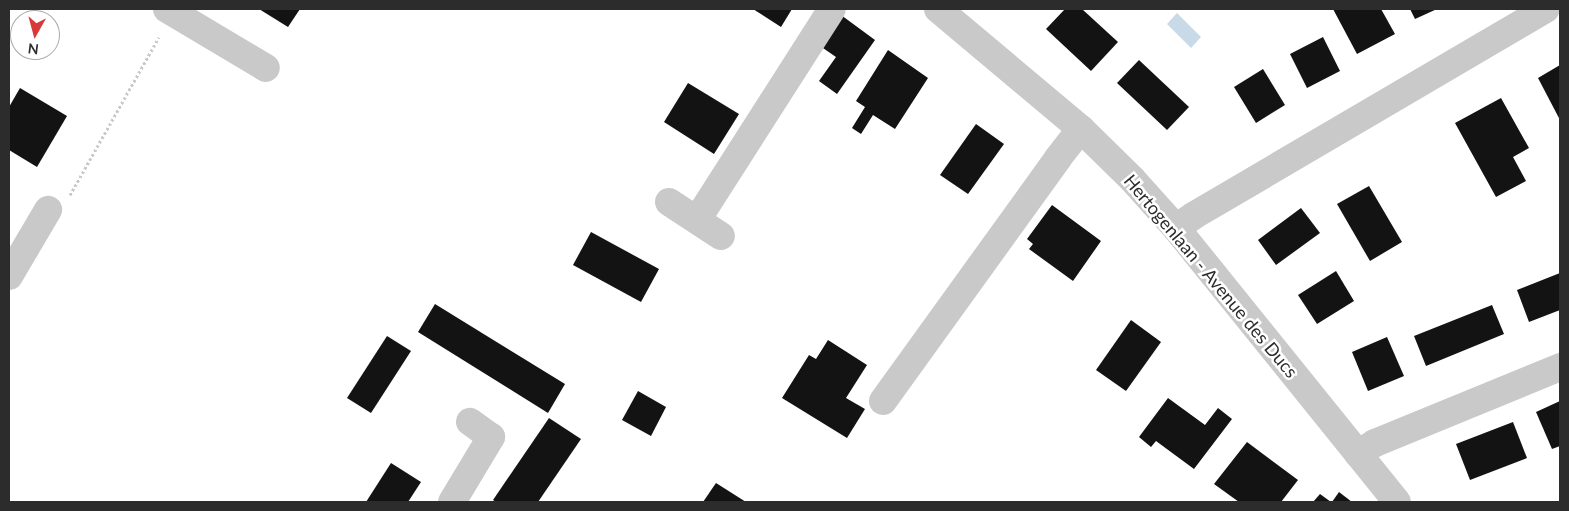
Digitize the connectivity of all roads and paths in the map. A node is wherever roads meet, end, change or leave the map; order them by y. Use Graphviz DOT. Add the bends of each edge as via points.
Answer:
graph roads {
  1 [pos="832,9"];
  2 [pos="938,9"];
  3 [pos="1546,9"];
  4 [pos="170,11"];
  5 [pos="266,68"];
  6 [pos="1081,129"];
  7 [pos="669,202"];
  8 [pos="48,210"];
  9 [pos="697,220"];
  10 [pos="1176,228"];
  11 [pos="721,236"];
  12 [pos="9,276"];
  13 [pos="1560,368"];
  14 [pos="883,401"];
  15 [pos="470,422"];
  16 [pos="1358,454"];
  17 [pos="452,502"];
  18 [pos="1397,502"];
  1 -- 9 [label="street"];
  2 -- 6 [label="street, Hertogenlaan - Avenue des Ducs"];
  3 -- 10 [label="street"];
  4 -- 5 [label="street"];
  4 -- 8 [label="path" via="60,212"];
  6 -- 10 [label="street, Hertogenlaan - Avenue des Ducs"];
  6 -- 14 [label="street"];
  7 -- 9 [label="street"];
  8 -- 12 [label="street"];
  9 -- 11 [label="street"];
  10 -- 16 [label="street, Hertogenlaan - Avenue des Ducs"];
  13 -- 16 [label="street" via="1375,443"];
  15 -- 17 [label="street" via="491,437"];
  16 -- 18 [label="street, Hertogenlaan - Avenue des Ducs"];
}
